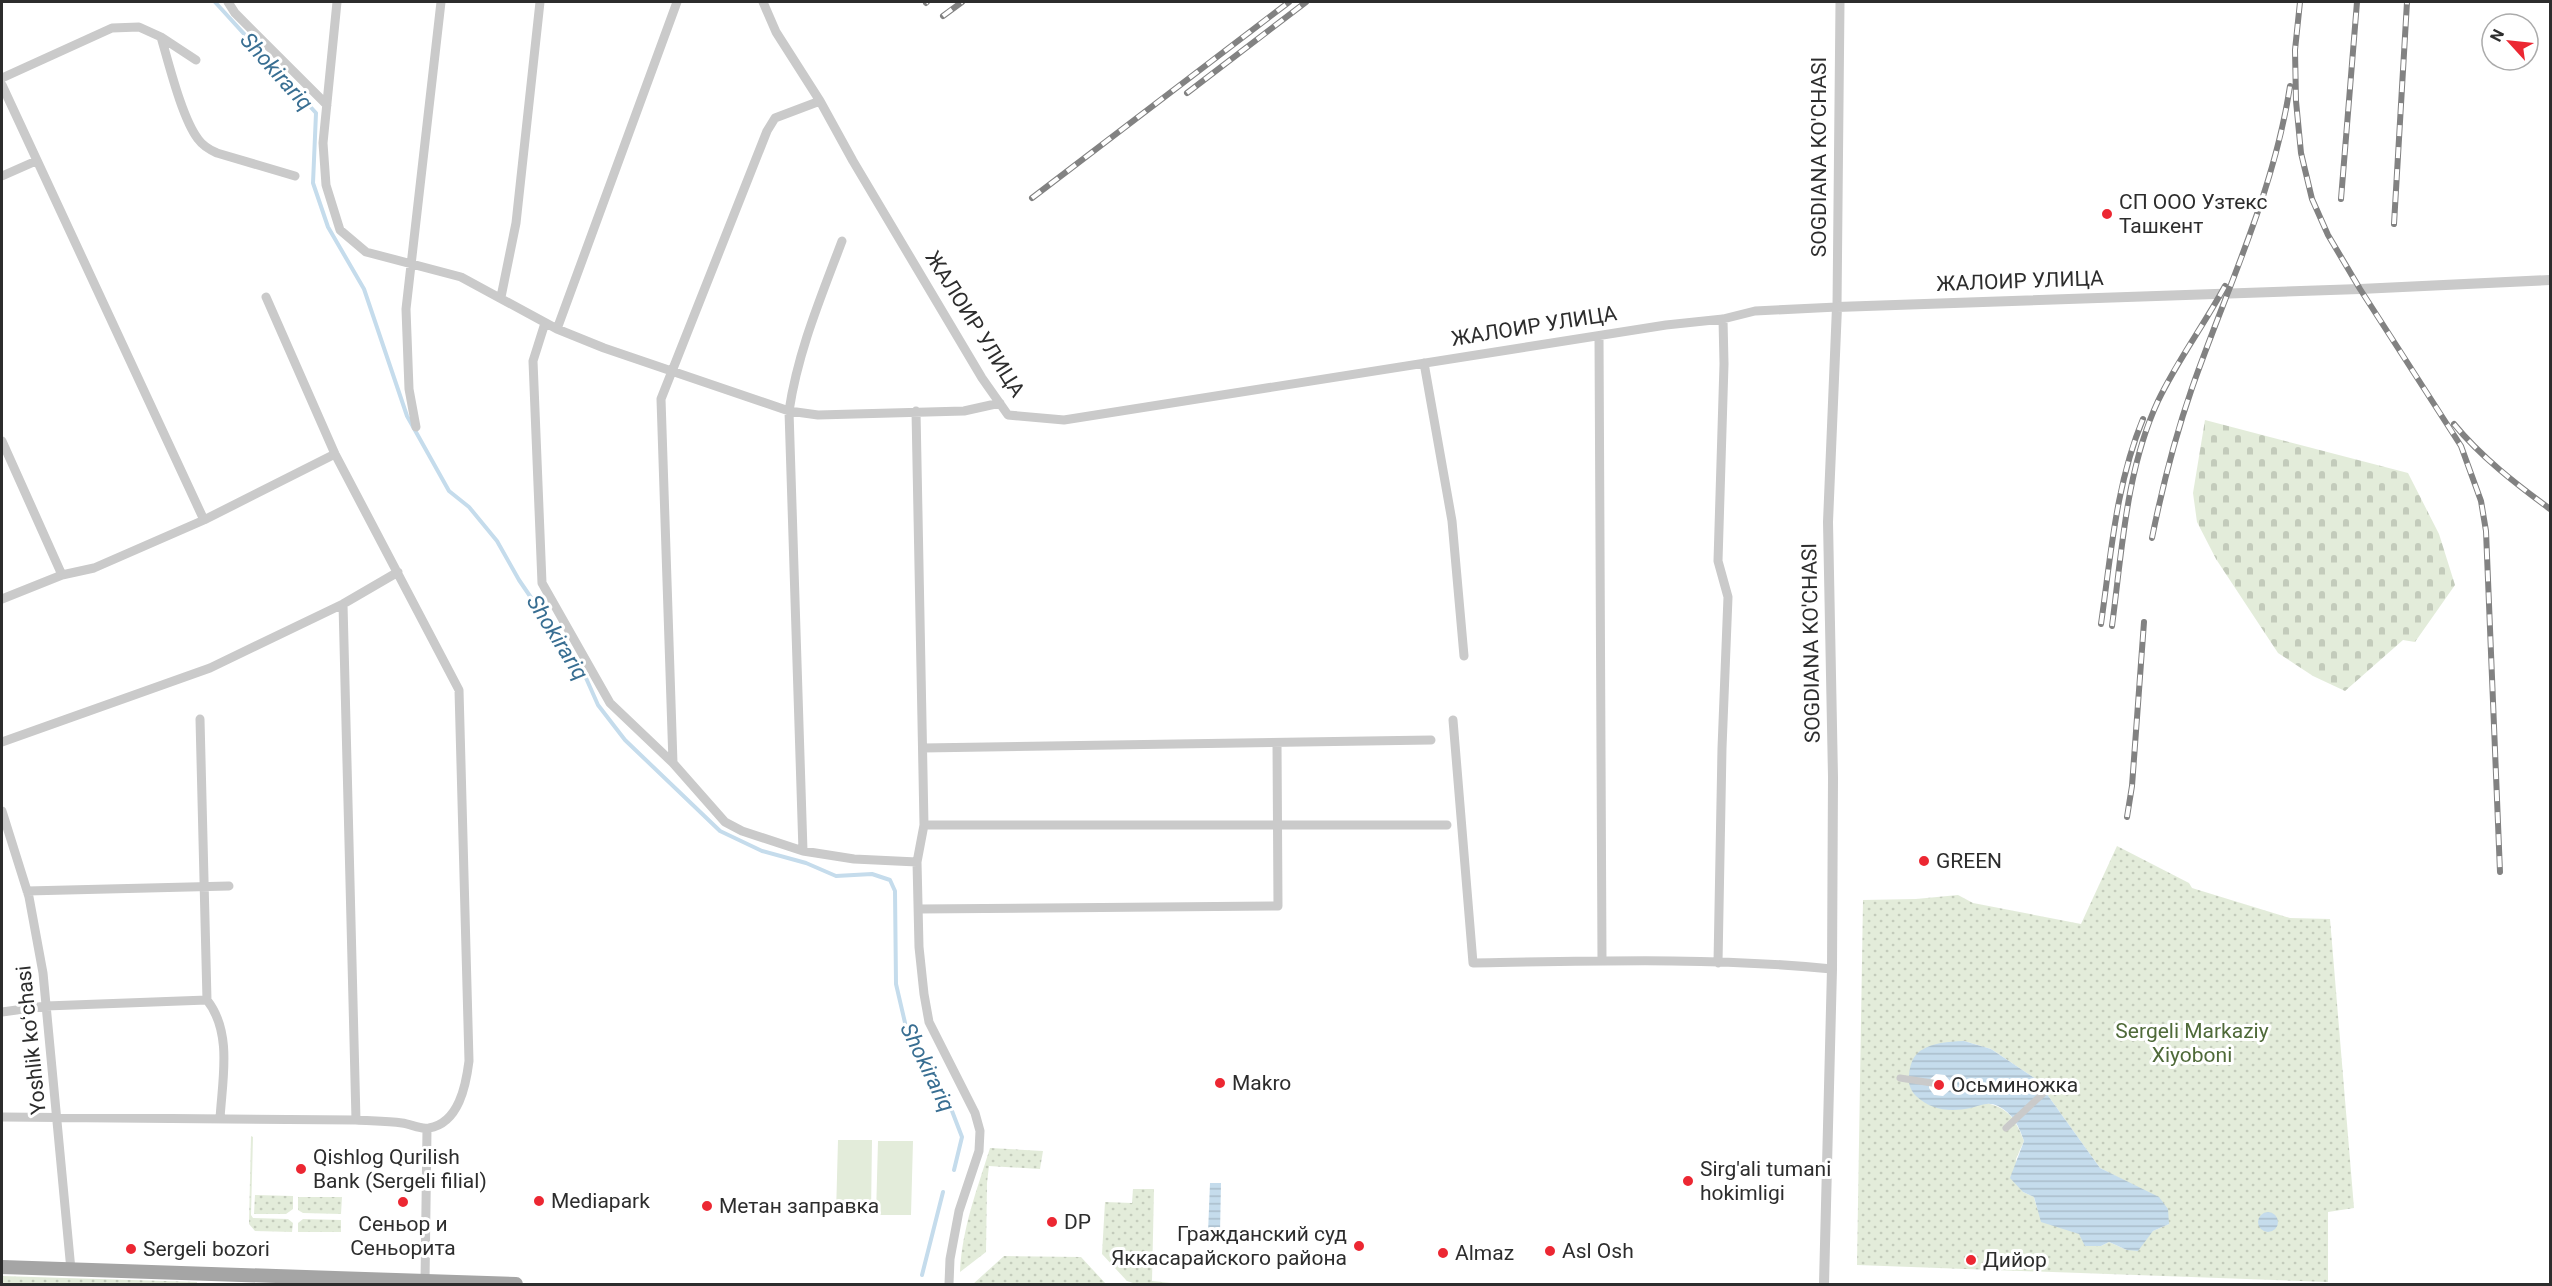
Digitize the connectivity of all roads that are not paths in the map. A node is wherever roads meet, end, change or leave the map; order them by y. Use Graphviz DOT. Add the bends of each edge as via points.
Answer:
graph roads {
  1 [pos="228,2"];
  2 [pos="337,2"];
  3 [pos="441,2"];
  4 [pos="540,2"];
  5 [pos="677,2"];
  6 [pos="763,2"];
  7 [pos="1840,2"];
  8 [pos="161,37"];
  9 [pos="196,60"];
  10 [pos="2,78"];
  11 [pos="2,85"];
  12 [pos="820,101"];
  13 [pos="327,105"];
  14 [pos="36,161"];
  15 [pos="2,176"];
  16 [pos="295,176"];
  17 [pos="842,241"];
  18 [pos="412,263"];
  19 [pos="2550,280"];
  20 [pos="266,297"];
  21 [pos="501,297"];
  22 [pos="1837,307"];
  23 [pos="1723,319"];
  24 [pos="546,323"];
  25 [pos="557,329"];
  26 [pos="1599,336"];
  27 [pos="1424,363"];
  28 [pos="671,372"];
  29 [pos="1000,403"];
  30 [pos="789,411"];
  31 [pos="916,411"];
  32 [pos="416,427"];
  33 [pos="2,441"];
  34 [pos="335,454"];
  35 [pos="204,520"];
  36 [pos="398,572"];
  37 [pos="62,575"];
  38 [pos="2,599"];
  39 [pos="343,604"];
  40 [pos="1464,656"];
  41 [pos="200,719"];
  42 [pos="1453,720"];
  43 [pos="1431,740"];
  44 [pos="2,742"];
  45 [pos="1277,742"];
  46 [pos="922,748"];
  47 [pos="673,763"];
  48 [pos="2,811"];
  49 [pos="924,825"];
  50 [pos="1447,825"];
  51 [pos="1278,827"];
  52 [pos="803,851"];
  53 [pos="917,862"];
  54 [pos="203,886"];
  55 [pos="229,886"];
  56 [pos="27,891"];
  57 [pos="919,909"];
  58 [pos="1602,961"];
  59 [pos="1718,963"];
  60 [pos="1832,969"];
  61 [pos="207,1000"];
  62 [pos="46,1006"];
  63 [pos="2,1012"];
  64 [pos="1900,1078"];
  65 [pos="1932,1083"];
  66 [pos="2049,1088"];
  67 [pos="2,1117"];
  68 [pos="57,1119"];
  69 [pos="220,1119"];
  70 [pos="356,1120"];
  71 [pos="2006,1128"];
  72 [pos="427,1129"];
  73 [pos="2,1267"];
  74 [pos="71,1270"];
  75 [pos="425,1282"];
  76 [pos="516,1284"];
  77 [pos="949,1284"];
  78 [pos="1824,1284"];
  1 -- 13 [label="street"];
  2 -- 13 [label="street"];
  3 -- 18 [label="street"];
  4 -- 21 [label="street" via="516,223"];
  5 -- 25 [label="street"];
  6 -- 12 [label="street, ЖАЛОИР УЛИЦА" via="776,32"];
  7 -- 22 [label="street, SOGDIANA KO'CHASI"];
  8 -- 9 [label="street"];
  8 -- 10 [label="street" via="139,27 112,28"];
  8 -- 16 [label="street" via="171,74 198,139 217,153"];
  11 -- 14 [label="street"];
  12 -- 28 [label="street" via="775,118 766,130"];
  12 -- 29 [label="street, ЖАЛОИР УЛИЦА"];
  13 -- 18 [label="street" via="323,143 326,185 339,230 366,252"];
  14 -- 15 [label="street"];
  14 -- 35 [label="street"];
  17 -- 30 [label="street" via="809,326"];
  18 -- 21 [label="street" via="461,277"];
  18 -- 32 [label="street" via="406,309 409,390"];
  19 -- 22 [label="street, ЖАЛОИР УЛИЦА"];
  20 -- 34 [label="street"];
  21 -- 24 [label="street"];
  22 -- 23 [label="street, ЖАЛОИР УЛИЦА" via="1755,311"];
  22 -- 60 [label="street, SOGDIANA KO'CHASI" via="1828,522"];
  23 -- 26 [label="street, ЖАЛОИР УЛИЦА"];
  23 -- 59 [label="street" via="1719,561 1728,597"];
  24 -- 25 [label="street"];
  24 -- 47 [label="street" via="533,361 543,583 610,703"];
  25 -- 28 [label="street"];
  26 -- 27 [label="street, ЖАЛОИР УЛИЦА"];
  26 -- 58 [label="street"];
  27 -- 29 [label="street, ЖАЛОИР УЛИЦА" via="1080,419 1008,415"];
  27 -- 40 [label="street" via="1452,521"];
  28 -- 30 [label="street"];
  28 -- 47 [label="street" via="661,399"];
  29 -- 31 [label="street" via="964,411"];
  30 -- 31 [label="street" via="818,415"];
  30 -- 52 [label="street"];
  31 -- 46 [label="street"];
  33 -- 37 [label="street"];
  34 -- 35 [label="street"];
  34 -- 36 [label="street"];
  35 -- 37 [label="street" via="94,568"];
  36 -- 39 [label="street"];
  36 -- 72 [label="street" via="459,690 470,1061 458,1105 440,1125"];
  37 -- 38 [label="street"];
  39 -- 44 [label="street" via="210,668"];
  39 -- 70 [label="street"];
  41 -- 54 [label="street"];
  42 -- 58 [label="street" via="1473,963"];
  43 -- 45 [label="street"];
  45 -- 46 [label="street"];
  45 -- 51 [label="street"];
  46 -- 49 [label="street"];
  47 -- 52 [label="street" via="725,822 759,838"];
  48 -- 56 [label="street, Yoshlik koʻchasi"];
  49 -- 51 [label="street"];
  49 -- 53 [label="street"];
  50 -- 51 [label="street"];
  51 -- 57 [label="street" via="1278,906"];
  52 -- 53 [label="street" via="854,859"];
  53 -- 57 [label="street"];
  54 -- 55 [label="street"];
  54 -- 56 [label="street"];
  54 -- 61 [label="street"];
  56 -- 62 [label="street, Yoshlik koʻchasi"];
  57 -- 77 [label="street" via="921,970 929,1022 975,1113 980,1131 979,1151 959,1211"];
  58 -- 59 [label="street"];
  59 -- 60 [label="street"];
  60 -- 78 [label="street, SOGDIANA KO'CHASI"];
  61 -- 62 [label="street"];
  61 -- 69 [label="street" via="215,1010 224,1041"];
  62 -- 63 [label="street"];
  62 -- 68 [label="street, Yoshlik koʻchasi"];
  64 -- 65 [label="street"];
  66 -- 71 [label="street"];
  67 -- 68 [label="street"];
  68 -- 69 [label="street"];
  68 -- 74 [label="street, Yoshlik koʻchasi"];
  69 -- 70 [label="street"];
  70 -- 72 [label="street" via="404,1123"];
  72 -- 75 [label="street"];
  73 -- 74 [label="main road"];
  74 -- 75 [label="main road"];
  75 -- 76 [label="main road"];
}
